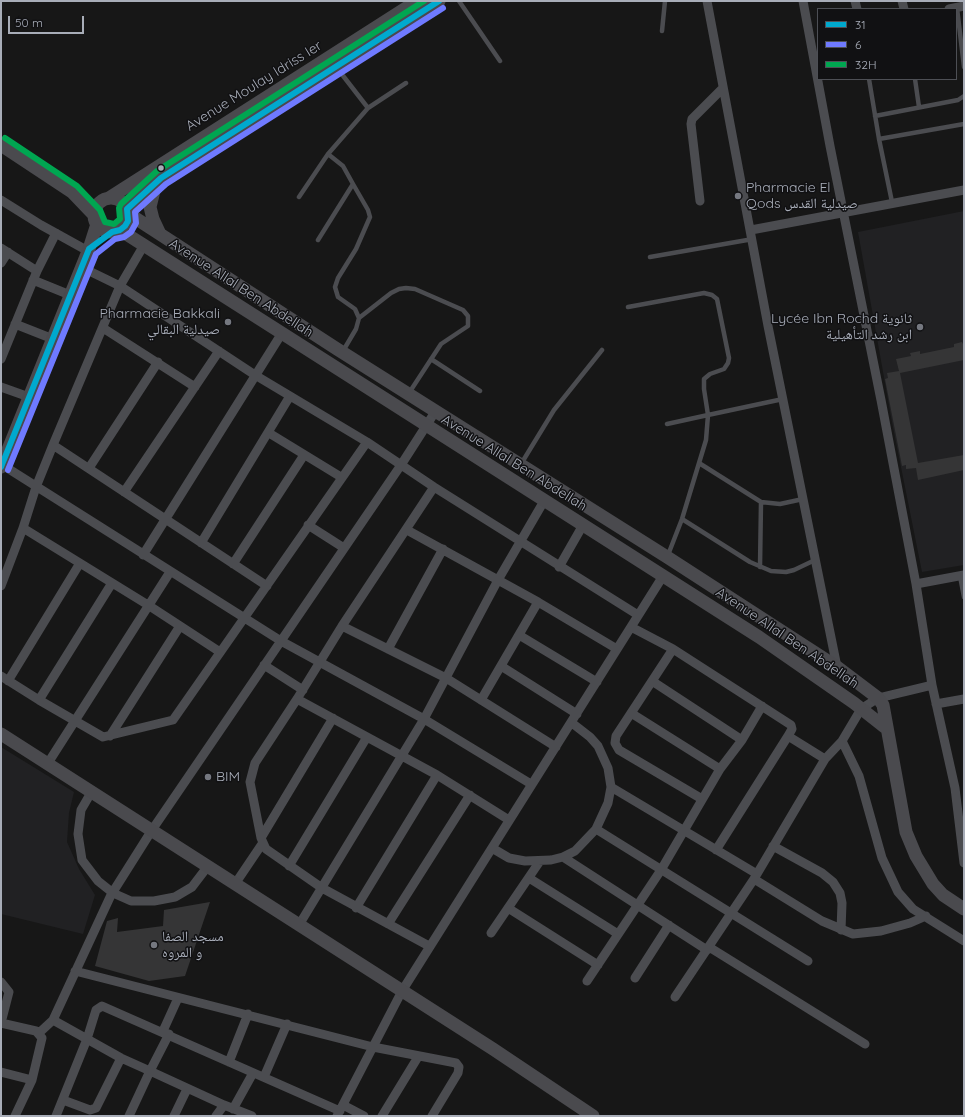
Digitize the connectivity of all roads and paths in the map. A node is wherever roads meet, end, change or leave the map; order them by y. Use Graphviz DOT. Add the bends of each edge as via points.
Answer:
graph roads {
  1 [pos="417,1"];
  2 [pos="439,1"];
  3 [pos="459,1"];
  4 [pos="665,1"];
  5 [pos="707,1"];
  6 [pos="803,1"];
  7 [pos="957,15"];
  8 [pos="662,31"];
  9 [pos="814,34"];
  10 [pos="817,55"];
  11 [pos="500,61"];
  12 [pos="336,67"];
  13 [pos="964,67"];
  14 [pos="821,80"];
  15 [pos="869,80"];
  16 [pos="915,80"];
  17 [pos="406,83"];
  18 [pos="724,88"];
  19 [pos="964,96"];
  20 [pos="919,107"];
  21 [pos="368,108"];
  22 [pos="875,116"];
  23 [pos="964,124"];
  24 [pos="879,139"];
  25 [pos="1,145"];
  26 [pos="328,154"];
  27 [pos="161,178"];
  28 [pos="353,184"];
  29 [pos="964,190"];
  30 [pos="72,192"];
  31 [pos="300,197"];
  32 [pos="1,200"];
  33 [pos="105,200"];
  34 [pos="700,202"];
  35 [pos="892,202"];
  36 [pos="844,211"];
  37 [pos="128,212"];
  38 [pos="96,219"];
  39 [pos="751,230"];
  40 [pos="116,231"];
  41 [pos="56,233"];
  42 [pos="161,235"];
  43 [pos="318,240"];
  44 [pos="753,240"];
  45 [pos="144,245"];
  46 [pos="4,250"];
  47 [pos="88,250"];
  48 [pos="650,257"];
  49 [pos="1,263"];
  50 [pos="81,266"];
  51 [pos="35,276"];
  52 [pos="120,286"];
  53 [pos="70,295"];
  54 [pos="628,307"];
  55 [pos="358,318"];
  56 [pos="15,324"];
  57 [pos="103,328"];
  58 [pos="282,333"];
  59 [pos="53,339"];
  60 [pos="602,350"];
  61 [pos="219,351"];
  62 [pos="342,353"];
  63 [pos="1,359"];
  64 [pos="431,359"];
  65 [pos="158,362"];
  66 [pos="255,375"];
  67 [pos="1,387"];
  68 [pos="195,387"];
  69 [pos="480,391"];
  70 [pos="408,395"];
  71 [pos="290,396"];
  72 [pos="29,397"];
  73 [pos="783,399"];
  74 [pos="434,412"];
  75 [pos="708,415"];
  76 [pos="667,424"];
  77 [pos="426,426"];
  78 [pos="269,433"];
  79 [pos="366,442"];
  80 [pos="53,445"];
  81 [pos="304,454"];
  82 [pos="699,463"];
  83 [pos="1,465"];
  84 [pos="401,465"];
  85 [pos="520,465"];
  86 [pos="89,468"];
  87 [pos="340,477"];
  88 [pos="36,487"];
  89 [pos="434,487"];
  90 [pos="124,492"];
  91 [pos="803,498"];
  92 [pos="544,501"];
  93 [pos="761,502"];
  94 [pos="166,520"];
  95 [pos="682,520"];
  96 [pos="308,525"];
  97 [pos="583,525"];
  98 [pos="23,528"];
  99 [pos="406,530"];
  100 [pos="520,542"];
  101 [pos="202,543"];
  102 [pos="344,548"];
  103 [pos="443,549"];
  104 [pos="143,555"];
  105 [pos="667,557"];
  106 [pos="815,560"];
  107 [pos="80,563"];
  108 [pos="233,564"];
  109 [pos="559,567"];
  110 [pos="760,567"];
  111 [pos="170,572"];
  112 [pos="663,576"];
  113 [pos="962,576"];
  114 [pos="498,580"];
  115 [pos="112,583"];
  116 [pos="916,584"];
  117 [pos="1,586"];
  118 [pos="267,586"];
  119 [pos="964,597"];
  120 [pos="538,602"];
  121 [pos="148,605"];
  122 [pos="638,615"];
  123 [pos="245,618"];
  124 [pos="180,626"];
  125 [pos="342,626"];
  126 [pos="631,627"];
  127 [pos="519,635"];
  128 [pos="281,641"];
  129 [pos="673,648"];
  130 [pos="388,649"];
  131 [pos="617,649"];
  132 [pos="220,652"];
  133 [pos="319,662"];
  134 [pos="264,665"];
  135 [pos="500,666"];
  136 [pos="837,667"];
  137 [pos="4,678"];
  138 [pos="446,678"];
  139 [pos="652,681"];
  140 [pos="597,682"];
  141 [pos="932,685"];
  142 [pos="303,690"];
  143 [pos="878,698"];
  144 [pos="297,699"];
  145 [pos="964,699"];
  146 [pos="39,700"];
  147 [pos="481,700"];
  148 [pos="936,704"];
  149 [pos="762,706"];
  150 [pos="861,709"];
  151 [pos="631,713"];
  152 [pos="577,714"];
  153 [pos="334,718"];
  154 [pos="424,719"];
  155 [pos="74,721"];
  156 [pos="572,723"];
  157 [pos="887,729"];
  158 [pos="1,734"];
  159 [pos="110,736"];
  160 [pos="788,736"];
  161 [pos="367,737"];
  162 [pos="742,740"];
  163 [pos="842,741"];
  164 [pos="556,748"];
  165 [pos="402,755"];
  166 [pos="825,759"];
  167 [pos="48,763"];
  168 [pos="720,769"];
  169 [pos="437,775"];
  170 [pos="530,784"];
  171 [pos="611,787"];
  172 [pos="92,791"];
  173 [pos="470,795"];
  174 [pos="702,799"];
  175 [pos="509,820"];
  176 [pos="596,829"];
  177 [pos="152,830"];
  178 [pos="685,831"];
  179 [pos="261,841"];
  180 [pos="773,846"];
  181 [pos="492,848"];
  182 [pos="716,850"];
  183 [pos="563,857"];
  184 [pos="540,861"];
  185 [pos="964,863"];
  186 [pos="208,866"];
  187 [pos="289,866"];
  188 [pos="661,870"];
  189 [pos="755,877"];
  190 [pos="529,878"];
  191 [pos="235,884"];
  192 [pos="322,888"];
  193 [pos="113,893"];
  194 [pos="638,904"];
  195 [pos="356,908"];
  196 [pos="508,908"];
  197 [pos="964,909"];
  198 [pos="732,913"];
  199 [pos="926,916"];
  200 [pos="388,924"];
  201 [pos="299,925"];
  202 [pos="669,925"];
  203 [pos="841,930"];
  204 [pos="491,933"];
  205 [pos="618,934"];
  206 [pos="964,941"];
  207 [pos="429,946"];
  208 [pos="708,948"];
  209 [pos="808,961"];
  210 [pos="598,965"];
  211 [pos="75,971"];
  212 [pos="635,978"];
  213 [pos="587,981"];
  214 [pos="1,982"];
  215 [pos="402,991"];
  216 [pos="675,997"];
  217 [pos="178,998"];
  218 [pos="248,1014"];
  219 [pos="53,1020"];
  220 [pos="1,1023"];
  221 [pos="287,1024"];
  222 [pos="39,1033"];
  223 [pos="166,1033"];
  224 [pos="87,1039"];
  225 [pos="865,1044"];
  226 [pos="373,1047"];
  227 [pos="418,1057"];
  228 [pos="121,1058"];
  229 [pos="229,1062"];
  230 [pos="150,1071"];
  231 [pos="1,1072"];
  232 [pos="253,1072"];
  233 [pos="264,1077"];
  234 [pos="32,1080"];
  235 [pos="187,1089"];
  236 [pos="63,1100"];
  237 [pos="224,1105"];
  238 [pos="233,1109"];
  239 [pos="340,1110"];
  240 [pos="15,1116"];
  241 [pos="56,1116"];
  242 [pos="129,1116"];
  243 [pos="174,1116"];
  244 [pos="216,1116"];
  245 [pos="252,1116"];
  246 [pos="364,1116"];
  247 [pos="382,1116"];
  248 [pos="432,1116"];
  249 [pos="593,1116"];
  1 -- 33 [label="street, Avenue Moulay Idriss Ier"];
  2 -- 12 [label="street, Avenue Moulay Idriss Ier"];
  3 -- 11 [label="lane"];
  4 -- 8 [label="lane"];
  5 -- 18 [label="street"];
  6 -- 9 [label="street"];
  7 -- 13 [label="lane"];
  9 -- 10 [label="street"];
  12 -- 21 [label="lane"];
  12 -- 27 [label="street, Avenue Moulay Idriss Ier"];
  14 -- 36 [label="street" via="830,146"];
  15 -- 22 [label="lane"];
  16 -- 20 [label="lane"];
  17 -- 21 [label="lane"];
  18 -- 34 [label="street" via="692,119"];
  18 -- 39 [label="street"];
  19 -- 20 [label="lane" via="958,100"];
  20 -- 22 [label="lane"];
  21 -- 26 [label="lane"];
  22 -- 24 [label="lane"];
  23 -- 24 [label="lane"];
  24 -- 35 [label="lane"];
  25 -- 30 [label="street"];
  26 -- 28 [label="lane" via="343,166"];
  26 -- 31 [label="lane"];
  27 -- 37 [label="street, Avenue Moulay Idriss Ier" via="140,196"];
  27 -- 42 [label="street" via="150,207"];
  28 -- 43 [label="lane"];
  28 -- 55 [label="lane" via="368,210 369,221 335,287 338,297 355,309"];
  29 -- 35 [label="street"];
  30 -- 33 [label="street"];
  30 -- 38 [label="street"];
  32 -- 41 [label="street"];
  33 -- 37 [label="street" via="122,202"];
  33 -- 38 [label="street" via="96,208"];
  35 -- 36 [label="street"];
  36 -- 39 [label="street"];
  36 -- 116 [label="street"];
  37 -- 40 [label="street" via="128,220"];
  37 -- 42 [label="street, Avenue Allal Ben Abdellah"];
  38 -- 40 [label="street" via="106,231"];
  38 -- 47 [label="street"];
  39 -- 44 [label="street"];
  40 -- 45 [label="street, Avenue Allal Ben Abdellah"];
  40 -- 47 [label="street"];
  41 -- 47 [label="street"];
  41 -- 51 [label="street"];
  42 -- 62 [label="street, Avenue Allal Ben Abdellah"];
  44 -- 48 [label="lane"];
  44 -- 73 [label="street"];
  45 -- 52 [label="street"];
  45 -- 58 [label="street, Avenue Allal Ben Abdellah"];
  46 -- 49 [label="street"];
  46 -- 51 [label="street"];
  47 -- 50 [label="street"];
  50 -- 52 [label="street"];
  50 -- 53 [label="street"];
  51 -- 53 [label="street"];
  51 -- 56 [label="street"];
  52 -- 57 [label="street"];
  52 -- 61 [label="street"];
  53 -- 59 [label="street"];
  54 -- 75 [label="lane" via="704,293 715,297 729,358 724,369 704,379"];
  55 -- 62 [label="lane" via="356,329"];
  55 -- 64 [label="lane" via="391,293 406,288 415,289 463,310 468,316 468,326 441,344"];
  56 -- 59 [label="street"];
  56 -- 63 [label="street"];
  57 -- 65 [label="street"];
  57 -- 80 [label="street"];
  58 -- 66 [label="street"];
  58 -- 77 [label="street, Avenue Allal Ben Abdellah"];
  59 -- 72 [label="street"];
  60 -- 85 [label="lane" via="554,410"];
  61 -- 66 [label="street"];
  61 -- 68 [label="street"];
  62 -- 70 [label="street, Avenue Allal Ben Abdellah"];
  64 -- 69 [label="lane"];
  64 -- 70 [label="lane"];
  65 -- 68 [label="street"];
  65 -- 86 [label="street"];
  66 -- 71 [label="street"];
  66 -- 94 [label="street"];
  67 -- 72 [label="street"];
  68 -- 90 [label="street"];
  70 -- 74 [label="street, Avenue Allal Ben Abdellah"];
  71 -- 78 [label="street"];
  71 -- 79 [label="street"];
  72 -- 83 [label="street"];
  73 -- 75 [label="lane"];
  73 -- 91 [label="street"];
  74 -- 77 [label="street"];
  74 -- 85 [label="street, Avenue Allal Ben Abdellah"];
  75 -- 76 [label="lane"];
  75 -- 82 [label="lane" via="706,440"];
  77 -- 84 [label="street"];
  77 -- 92 [label="street, Avenue Allal Ben Abdellah"];
  78 -- 81 [label="street"];
  78 -- 101 [label="street"];
  79 -- 84 [label="street"];
  79 -- 87 [label="street"];
  80 -- 86 [label="street"];
  80 -- 88 [label="street"];
  81 -- 87 [label="street"];
  81 -- 108 [label="street"];
  82 -- 93 [label="lane"];
  82 -- 95 [label="lane"];
  83 -- 88 [label="street"];
  84 -- 89 [label="street"];
  84 -- 102 [label="street"];
  85 -- 105 [label="street, Avenue Allal Ben Abdellah"];
  86 -- 90 [label="street"];
  87 -- 96 [label="street"];
  88 -- 98 [label="street"];
  88 -- 104 [label="street"];
  89 -- 99 [label="street"];
  89 -- 100 [label="street"];
  90 -- 94 [label="street"];
  91 -- 93 [label="lane" via="780,504"];
  91 -- 106 [label="street"];
  92 -- 97 [label="street, Avenue Allal Ben Abdellah"];
  92 -- 100 [label="street"];
  93 -- 110 [label="lane"];
  94 -- 101 [label="street"];
  94 -- 104 [label="street"];
  95 -- 105 [label="lane"];
  95 -- 110 [label="lane"];
  96 -- 102 [label="street"];
  96 -- 118 [label="street"];
  97 -- 109 [label="street"];
  97 -- 112 [label="street, Avenue Allal Ben Abdellah"];
  98 -- 107 [label="street"];
  98 -- 117 [label="street"];
  99 -- 103 [label="street"];
  99 -- 125 [label="street"];
  100 -- 109 [label="street"];
  100 -- 114 [label="street"];
  101 -- 108 [label="street"];
  102 -- 128 [label="street"];
  103 -- 114 [label="street"];
  103 -- 130 [label="street"];
  104 -- 111 [label="street"];
  105 -- 136 [label="street, Avenue Allal Ben Abdellah"];
  106 -- 110 [label="lane" via="786,572"];
  106 -- 136 [label="street"];
  107 -- 115 [label="street"];
  107 -- 137 [label="street"];
  108 -- 118 [label="street"];
  109 -- 122 [label="street"];
  111 -- 121 [label="street"];
  111 -- 123 [label="street"];
  112 -- 122 [label="street"];
  112 -- 150 [label="street, Avenue Allal Ben Abdellah" via="759,637"];
  113 -- 116 [label="street"];
  113 -- 119 [label="lane"];
  114 -- 120 [label="street"];
  114 -- 138 [label="street"];
  115 -- 121 [label="street"];
  115 -- 146 [label="street"];
  116 -- 141 [label="street"];
  118 -- 123 [label="street"];
  120 -- 127 [label="street"];
  120 -- 131 [label="street"];
  121 -- 124 [label="street"];
  121 -- 155 [label="street"];
  122 -- 126 [label="street"];
  123 -- 128 [label="street"];
  123 -- 132 [label="street"];
  124 -- 132 [label="street"];
  124 -- 159 [label="street"];
  125 -- 130 [label="street"];
  125 -- 133 [label="street"];
  126 -- 129 [label="street"];
  126 -- 131 [label="street"];
  127 -- 135 [label="street"];
  127 -- 140 [label="street"];
  128 -- 133 [label="street"];
  128 -- 134 [label="street"];
  129 -- 139 [label="street"];
  129 -- 149 [label="street"];
  130 -- 138 [label="street"];
  131 -- 140 [label="street"];
  132 -- 159 [label="street" via="173,720"];
  133 -- 142 [label="street"];
  133 -- 154 [label="street"];
  134 -- 142 [label="street"];
  134 -- 177 [label="street"];
  135 -- 147 [label="street"];
  135 -- 152 [label="street"];
  136 -- 143 [label="street, Avenue Allal Ben Abdellah"];
  137 -- 146 [label="street"];
  138 -- 147 [label="street"];
  138 -- 154 [label="street"];
  139 -- 151 [label="street"];
  139 -- 162 [label="street"];
  140 -- 152 [label="street"];
  141 -- 143 [label="street"];
  141 -- 148 [label="street"];
  142 -- 144 [label="street"];
  143 -- 150 [label="street"];
  143 -- 157 [label="street" via="883,705"];
  144 -- 153 [label="street"];
  144 -- 179 [label="street" via="251,772 251,791"];
  145 -- 148 [label="street"];
  146 -- 155 [label="street"];
  147 -- 164 [label="street"];
  148 -- 185 [label="street" via="955,788"];
  149 -- 160 [label="street" via="789,723 792,729"];
  149 -- 162 [label="street"];
  150 -- 157 [label="street, Avenue Allal Ben Abdellah"];
  150 -- 163 [label="street"];
  151 -- 168 [label="street"];
  151 -- 174 [label="street" via="616,736 616,747"];
  152 -- 156 [label="street"];
  153 -- 161 [label="street"];
  153 -- 179 [label="street"];
  154 -- 165 [label="street"];
  154 -- 170 [label="street"];
  155 -- 159 [label="street" via="99,736"];
  155 -- 167 [label="street"];
  156 -- 164 [label="street"];
  156 -- 171 [label="street" via="598,746 608,768"];
  157 -- 197 [label="street" via="906,832 916,856 933,884 943,895"];
  158 -- 167 [label="street"];
  160 -- 166 [label="street"];
  160 -- 182 [label="street"];
  161 -- 165 [label="street"];
  161 -- 187 [label="street"];
  162 -- 168 [label="street"];
  163 -- 166 [label="street"];
  163 -- 199 [label="street" via="859,776 882,858 892,882 913,909"];
  164 -- 170 [label="street"];
  165 -- 169 [label="street"];
  165 -- 192 [label="street"];
  166 -- 180 [label="street"];
  167 -- 172 [label="street"];
  168 -- 174 [label="street"];
  169 -- 173 [label="street"];
  169 -- 195 [label="street"];
  170 -- 175 [label="street"];
  171 -- 176 [label="street" via="608,803"];
  171 -- 178 [label="street"];
  172 -- 177 [label="street"];
  172 -- 193 [label="street" via="81,810 78,834 82,860 98,881"];
  173 -- 175 [label="street"];
  173 -- 200 [label="street"];
  174 -- 178 [label="street"];
  175 -- 181 [label="street"];
  176 -- 183 [label="street" via="575,851"];
  176 -- 188 [label="street"];
  177 -- 186 [label="street"];
  177 -- 193 [label="street"];
  178 -- 182 [label="street"];
  178 -- 188 [label="street"];
  179 -- 187 [label="street" via="271,854"];
  179 -- 191 [label="street"];
  180 -- 189 [label="street"];
  180 -- 203 [label="street" via="822,873 833,882 840,893 842,903"];
  181 -- 184 [label="street" via="509,858"];
  181 -- 207 [label="street"];
  182 -- 189 [label="street"];
  183 -- 184 [label="street"];
  183 -- 194 [label="street"];
  184 -- 190 [label="street"];
  186 -- 191 [label="street"];
  186 -- 193 [label="street" via="192,887 175,897 154,901 131,901"];
  187 -- 192 [label="street"];
  188 -- 194 [label="street"];
  188 -- 198 [label="street"];
  189 -- 198 [label="street"];
  189 -- 203 [label="street" via="814,916"];
  190 -- 196 [label="street"];
  190 -- 205 [label="street"];
  191 -- 201 [label="street"];
  192 -- 195 [label="street"];
  192 -- 201 [label="street"];
  193 -- 211 [label="street"];
  194 -- 202 [label="street"];
  194 -- 205 [label="street"];
  195 -- 200 [label="street"];
  196 -- 204 [label="street"];
  196 -- 210 [label="street"];
  198 -- 208 [label="street"];
  198 -- 209 [label="street"];
  199 -- 203 [label="street" via="900,926 866,934 853,934"];
  199 -- 206 [label="street"];
  200 -- 207 [label="street"];
  201 -- 215 [label="street"];
  202 -- 208 [label="street"];
  202 -- 212 [label="street"];
  205 -- 210 [label="street"];
  207 -- 215 [label="street"];
  208 -- 216 [label="street"];
  208 -- 225 [label="street"];
  210 -- 213 [label="street"];
  211 -- 217 [label="street"];
  211 -- 219 [label="street"];
  214 -- 220 [label="street" via="8,992"];
  215 -- 226 [label="street"];
  215 -- 249 [label="street"];
  217 -- 218 [label="street"];
  217 -- 223 [label="street"];
  218 -- 221 [label="street"];
  218 -- 229 [label="street"];
  219 -- 222 [label="street"];
  219 -- 224 [label="street"];
  220 -- 222 [label="street"];
  221 -- 226 [label="street"];
  221 -- 233 [label="street"];
  222 -- 234 [label="street" via="42,1041"];
  223 -- 224 [label="street" via="102,1006 96,1010"];
  223 -- 229 [label="street"];
  223 -- 230 [label="street"];
  224 -- 228 [label="street"];
  224 -- 236 [label="street"];
  226 -- 227 [label="street"];
  226 -- 239 [label="street"];
  227 -- 247 [label="street"];
  227 -- 248 [label="street" via="454,1062 459,1067 458,1073"];
  228 -- 230 [label="street"];
  228 -- 236 [label="street" via="96,1108 90,1110"];
  229 -- 232 [label="street"];
  230 -- 235 [label="street"];
  230 -- 242 [label="street"];
  231 -- 234 [label="street"];
  232 -- 233 [label="street"];
  232 -- 238 [label="street"];
  233 -- 239 [label="street"];
  234 -- 240 [label="street"];
  235 -- 237 [label="street"];
  235 -- 243 [label="street"];
  236 -- 241 [label="street"];
  237 -- 238 [label="street"];
  237 -- 244 [label="street"];
  238 -- 245 [label="street"];
  239 -- 246 [label="street"];
}
